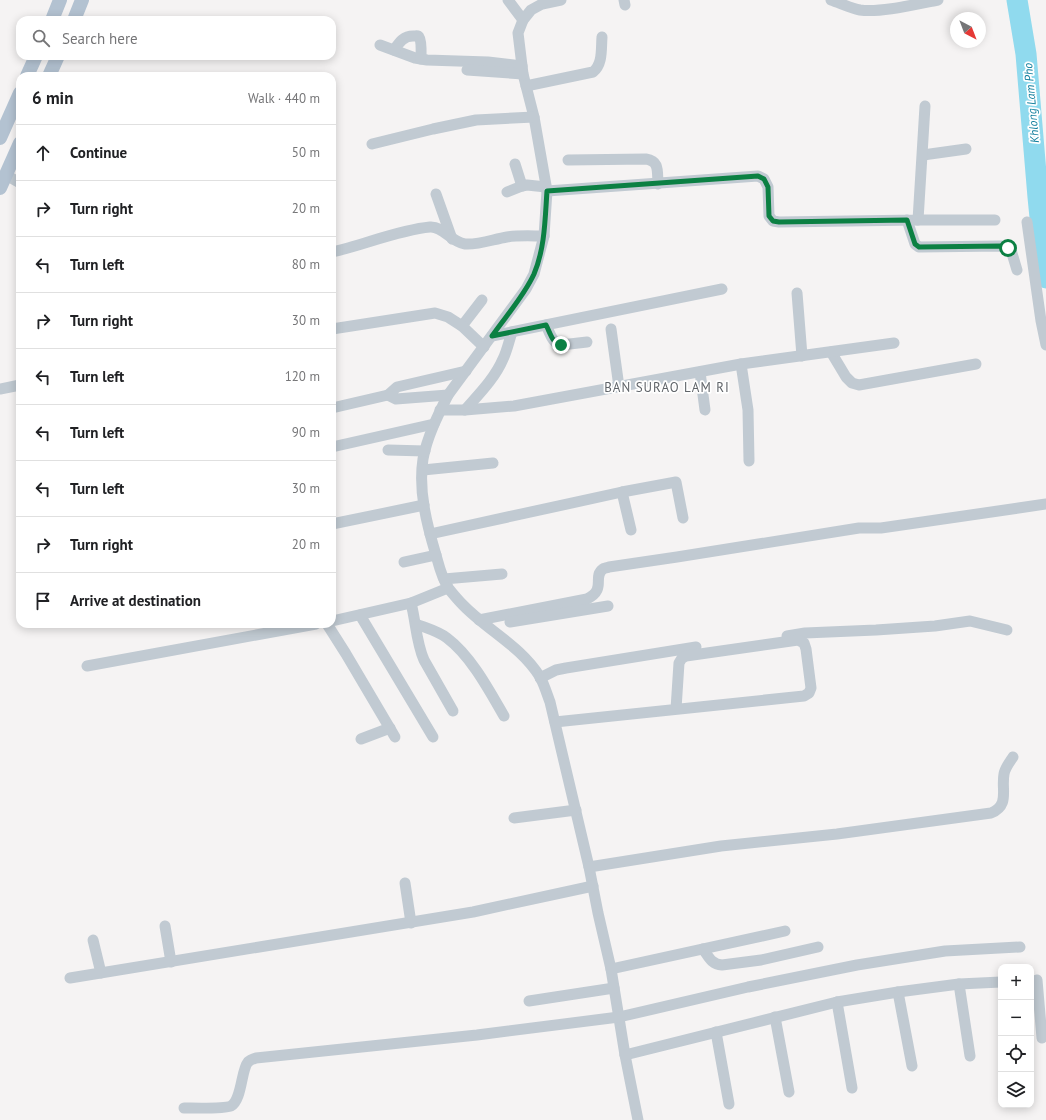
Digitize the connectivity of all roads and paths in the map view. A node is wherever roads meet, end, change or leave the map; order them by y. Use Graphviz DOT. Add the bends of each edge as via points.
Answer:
graph roads {
  1 [pos="60,0"];
  2 [pos="82,0"];
  3 [pos="508,0"];
  4 [pos="562,0"];
  5 [pos="831,0"];
  6 [pos="938,0"];
  7 [pos="844,2"];
  8 [pos="54,16"];
  9 [pos="76,16"];
  10 [pos="523,20"];
  11 [pos="602,37"];
  12 [pos="380,45"];
  13 [pos="394,50"];
  14 [pos="421,59"];
  15 [pos="34,60"];
  16 [pos="56,60"];
  17 [pos="468,70"];
  18 [pos="522,70"];
  19 [pos="29,72"];
  20 [pos="51,72"];
  21 [pos="526,86"];
  22 [pos="16,99"];
  23 [pos="925,106"];
  24 [pos="6,113"];
  25 [pos="534,117"];
  26 [pos="0,138"];
  27 [pos="372,144"];
  28 [pos="966,149"];
  29 [pos="16,152"];
  30 [pos="923,155"];
  31 [pos="568,160"];
  32 [pos="515,164"];
  33 [pos="6,175"];
  34 [pos="16,181"];
  35 [pos="658,184"];
  36 [pos="522,186"];
  37 [pos="0,188"];
  38 [pos="546,189"];
  39 [pos="507,192"];
  40 [pos="436,194"];
  41 [pos="913,220"];
  42 [pos="995,220"];
  43 [pos="1027,222"];
  44 [pos="544,236"];
  45 [pos="452,239"];
  46 [pos="336,251"];
  47 [pos="1017,270"];
  48 [pos="722,289"];
  49 [pos="797,293"];
  50 [pos="482,300"];
  51 [pos="546,325"];
  52 [pos="462,326"];
  53 [pos="336,329"];
  54 [pos="612,329"];
  55 [pos="512,332"];
  56 [pos="492,336"];
  57 [pos="1045,338"];
  58 [pos="587,342"];
  59 [pos="894,343"];
  60 [pos="484,348"];
  61 [pos="831,352"];
  62 [pos="802,356"];
  63 [pos="741,364"];
  64 [pos="976,364"];
  65 [pos="466,371"];
  66 [pos="700,372"];
  67 [pos="16,386"];
  68 [pos="619,387"];
  69 [pos="0,389"];
  70 [pos="448,394"];
  71 [pos="388,395"];
  72 [pos="336,407"];
  73 [pos="440,410"];
  74 [pos="465,410"];
  75 [pos="705,410"];
  76 [pos="434,424"];
  77 [pos="336,446"];
  78 [pos="388,450"];
  79 [pos="425,451"];
  80 [pos="749,461"];
  81 [pos="493,462"];
  82 [pos="422,470"];
  83 [pos="622,492"];
  84 [pos="1046,504"];
  85 [pos="424,505"];
  86 [pos="683,518"];
  87 [pos="336,523"];
  88 [pos="631,530"];
  89 [pos="430,534"];
  90 [pos="436,555"];
  91 [pos="404,562"];
  92 [pos="502,574"];
  93 [pos="446,584"];
  94 [pos="411,603"];
  95 [pos="608,606"];
  96 [pos="360,615"];
  97 [pos="336,620"];
  98 [pos="482,623"];
  99 [pos="416,624"];
  100 [pos="294,628"];
  101 [pos="330,628"];
  102 [pos="1007,630"];
  103 [pos="86,666"];
  104 [pos="540,678"];
  105 [pos="676,709"];
  106 [pos="453,711"];
  107 [pos="504,716"];
  108 [pos="555,722"];
  109 [pos="433,737"];
  110 [pos="361,739"];
  111 [pos="1013,757"];
  112 [pos="576,810"];
  113 [pos="514,818"];
  114 [pos="590,868"];
  115 [pos="405,883"];
  116 [pos="593,886"];
  117 [pos="411,923"];
  118 [pos="165,926"];
  119 [pos="785,931"];
  120 [pos="93,940"];
  121 [pos="818,947"];
  122 [pos="1020,947"];
  123 [pos="703,949"];
  124 [pos="171,962"];
  125 [pos="611,969"];
  126 [pos="101,973"];
  127 [pos="70,978"];
  128 [pos="1038,979"];
  129 [pos="998,982"];
  130 [pos="959,984"];
  131 [pos="614,988"];
  132 [pos="898,992"];
  133 [pos="529,1001"];
  134 [pos="837,1002"];
  135 [pos="619,1017"];
  136 [pos="775,1017"];
  137 [pos="716,1032"];
  138 [pos="1042,1038"];
  139 [pos="625,1055"];
  140 [pos="970,1056"];
  141 [pos="912,1066"];
  142 [pos="852,1088"];
  143 [pos="789,1092"];
  144 [pos="729,1104"];
  145 [pos="184,1108"];
  146 [pos="638,1120"];
  1 -- 8 [label="main road"];
  2 -- 9 [label="main road"];
  3 -- 10 [label="street"];
  4 -- 10 [label="street" via="542,4 531,10"];
  5 -- 7 [label="street"];
  6 -- 7 [label="street" via="872,10 860,10"];
  10 -- 18 [label="street" via="518,33"];
  11 -- 21 [label="street" via="598,69"];
  12 -- 13 [label="street"];
  13 -- 14 [label="street"];
  13 -- 14 [label="street" via="404,38 417,36 420,41"];
  14 -- 18 [label="street" via="488,62"];
  15 -- 19 [label="main road"];
  16 -- 20 [label="main road"];
  17 -- 18 [label="street"];
  18 -- 21 [label="street"];
  21 -- 25 [label="street"];
  22 -- 24 [label="main road"];
  23 -- 30 [label="street"];
  24 -- 26 [label="main road"];
  25 -- 27 [label="street" via="476,120"];
  25 -- 38 [label="street"];
  28 -- 30 [label="street"];
  29 -- 33 [label="main road"];
  30 -- 41 [label="street"];
  31 -- 35 [label="street" via="652,160 656,164"];
  32 -- 36 [label="street"];
  33 -- 34 [label="street"];
  33 -- 37 [label="main road"];
  35 -- 38 [label="street"];
  35 -- 41 [label="street" via="758,176 764,179 768,187 769,216 773,221"];
  36 -- 38 [label="street"];
  36 -- 39 [label="street"];
  38 -- 44 [label="street"];
  40 -- 45 [label="street"];
  41 -- 42 [label="street"];
  41 -- 47 [label="street" via="915,244 919,247 1002,246 1011,250"];
  43 -- 57 [label="street"];
  44 -- 45 [label="street" via="509,237 475,244 460,243"];
  44 -- 56 [label="street" via="534,274"];
  45 -- 46 [label="street" via="432,227 413,229"];
  48 -- 51 [label="street"];
  49 -- 62 [label="street"];
  50 -- 52 [label="street"];
  51 -- 55 [label="street"];
  51 -- 58 [label="street" via="557,344"];
  52 -- 53 [label="street" via="436,313"];
  52 -- 60 [label="street"];
  54 -- 68 [label="street"];
  55 -- 56 [label="street"];
  55 -- 74 [label="street" via="496,373"];
  56 -- 60 [label="street"];
  59 -- 61 [label="street"];
  60 -- 65 [label="street"];
  61 -- 62 [label="street"];
  61 -- 64 [label="street" via="846,377 859,385"];
  62 -- 63 [label="street"];
  63 -- 66 [label="street"];
  63 -- 80 [label="street" via="748,410"];
  65 -- 70 [label="street"];
  65 -- 71 [label="street" via="397,387"];
  66 -- 68 [label="street"];
  66 -- 75 [label="street"];
  67 -- 69 [label="street"];
  68 -- 74 [label="street" via="514,406"];
  70 -- 71 [label="street" via="396,399"];
  70 -- 73 [label="street"];
  71 -- 72 [label="street"];
  73 -- 74 [label="street"];
  73 -- 76 [label="street"];
  76 -- 77 [label="street"];
  76 -- 79 [label="street"];
  78 -- 79 [label="street"];
  79 -- 82 [label="street"];
  81 -- 82 [label="street"];
  82 -- 85 [label="street"];
  83 -- 86 [label="street" via="676,482"];
  83 -- 88 [label="street"];
  83 -- 89 [label="street"];
  84 -- 98 [label="street" via="881,528 859,528 609,567 599,574 598,590 594,596"];
  85 -- 87 [label="street"];
  85 -- 89 [label="street"];
  89 -- 90 [label="street"];
  90 -- 91 [label="street"];
  90 -- 93 [label="street"];
  92 -- 93 [label="street"];
  93 -- 94 [label="street"];
  93 -- 98 [label="street"];
  94 -- 96 [label="street"];
  94 -- 99 [label="street"];
  95 -- 98 [label="street"];
  96 -- 97 [label="street"];
  96 -- 109 [label="street"];
  98 -- 104 [label="street" via="520,653"];
  99 -- 106 [label="street" via="422,656"];
  99 -- 107 [label="street" via="440,633 461,651 484,682"];
  100 -- 103 [label="street"];
  101 -- 110 [label="street" via="392,732"];
  102 -- 104 [label="street" via="970,621 935,626 805,633 581,665 556,670"];
  104 -- 108 [label="street"];
  105 -- 105 [label="street" via="679,663 682,658 798,640 804,643 811,688 809,694"];
  105 -- 108 [label="street"];
  108 -- 112 [label="street"];
  111 -- 114 [label="street" via="1006,766 1002,805 991,813 837,834 720,846"];
  112 -- 113 [label="street"];
  112 -- 114 [label="street"];
  114 -- 116 [label="street"];
  115 -- 117 [label="street"];
  116 -- 117 [label="street"];
  116 -- 125 [label="street"];
  117 -- 124 [label="street"];
  118 -- 124 [label="street"];
  119 -- 123 [label="street"];
  120 -- 126 [label="street"];
  121 -- 123 [label="street" via="761,960 722,965 711,961"];
  122 -- 135 [label="street" via="945,951 857,964"];
  123 -- 125 [label="street"];
  124 -- 126 [label="street"];
  125 -- 131 [label="street"];
  126 -- 127 [label="street"];
  128 -- 138 [label="street"];
  129 -- 130 [label="street"];
  130 -- 132 [label="street"];
  130 -- 140 [label="street"];
  131 -- 133 [label="street"];
  131 -- 135 [label="street"];
  132 -- 134 [label="street"];
  132 -- 141 [label="street"];
  134 -- 136 [label="street"];
  134 -- 142 [label="street"];
  135 -- 139 [label="street"];
  135 -- 145 [label="street" via="478,1035 256,1058 246,1065 242,1084 232,1105"];
  136 -- 137 [label="street"];
  136 -- 143 [label="street"];
  137 -- 139 [label="street"];
  137 -- 144 [label="street"];
  139 -- 146 [label="street"];
}
